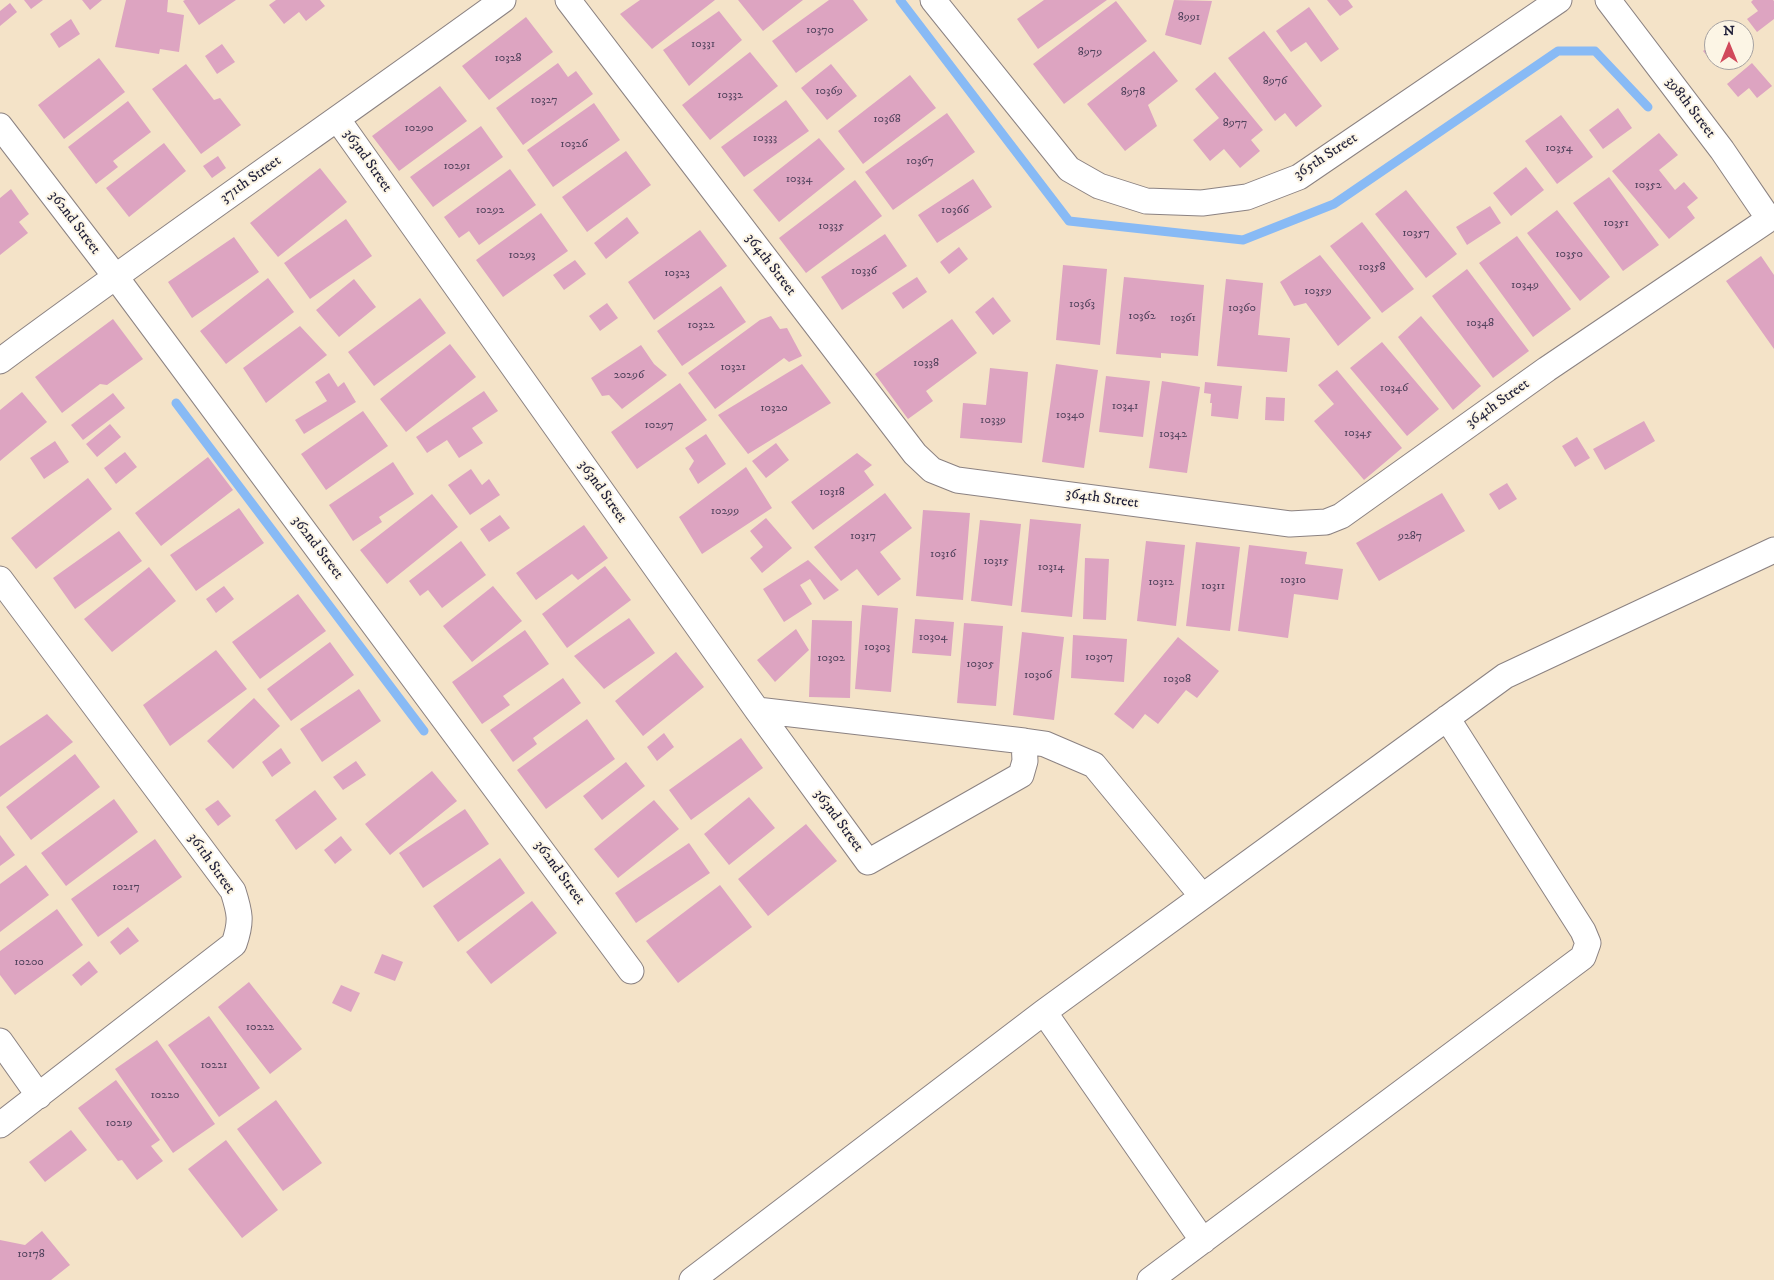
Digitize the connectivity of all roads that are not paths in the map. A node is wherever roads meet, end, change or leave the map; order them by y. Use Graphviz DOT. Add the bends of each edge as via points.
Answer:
graph roads {
  1 [pos="503,0"];
  2 [pos="568,0"];
  3 [pos="933,0"];
  4 [pos="1559,0"];
  5 [pos="1608,0"];
  6 [pos="338,120"];
  7 [pos="0,126"];
  8 [pos="1771,218"];
  9 [pos="115,276"];
  10 [pos="0,361"];
  11 [pos="1774,550"];
  12 [pos="0,579"];
  13 [pos="757,710"];
  14 [pos="1447,718"];
  15 [pos="1024,741"];
  16 [pos="1202,896"];
  17 [pos="631,971"];
  18 [pos="1044,1012"];
  19 [pos="0,1041"];
  20 [pos="39,1096"];
  21 [pos="0,1125"];
  22 [pos="1202,1241"];
  23 [pos="692,1280"];
  24 [pos="1150,1280"];
  1 -- 6 [label="street, 371th Street"];
  2 -- 8 [label="street, 364th Street" via="914,454 932,470 957,480 1290,524 1326,522 1341,516 1547,369"];
  3 -- 4 [label="street, 365th Street" via="1069,169 1099,186 1146,202 1202,203 1247,197 1299,177"];
  5 -- 8 [label="street, 398th Street"];
  6 -- 9 [label="street, 371th Street"];
  6 -- 13 [label="street, 363nd Street"];
  7 -- 9 [label="street, 362nd Street"];
  9 -- 10 [label="street, 371th Street"];
  9 -- 17 [label="street, 362nd Street"];
  11 -- 14 [label="street" via="1504,676"];
  12 -- 20 [label="street, 361th Street" via="233,891 239,910 239,928 234,944"];
  13 -- 15 [label="street"];
  13 -- 15 [label="street, 363nd Street" via="868,862 1020,775 1025,760"];
  14 -- 16 [label="street"];
  14 -- 22 [label="street" via="1584,931 1588,943 1583,957"];
  15 -- 16 [label="street" via="1045,744 1094,765"];
  16 -- 18 [label="street"];
  18 -- 22 [label="street"];
  18 -- 23 [label="street"];
  19 -- 20 [label="street"];
  20 -- 21 [label="street, 361th Street"];
  22 -- 24 [label="street"];
}
